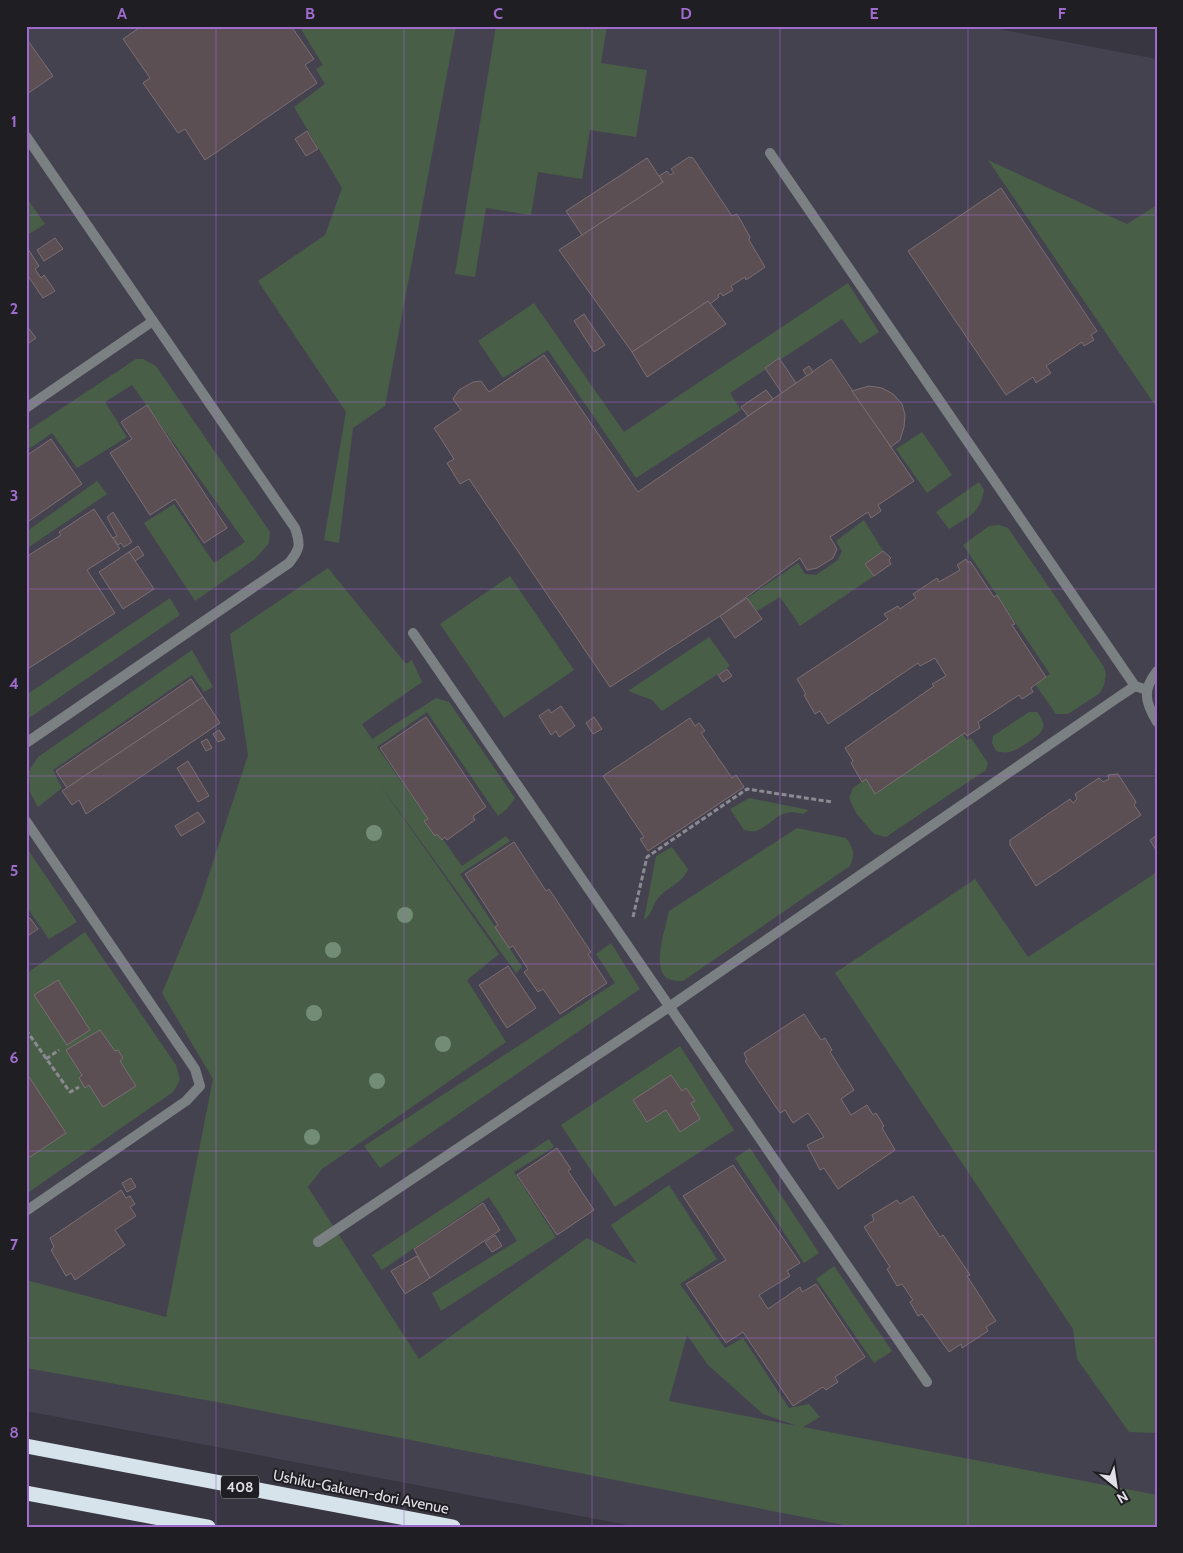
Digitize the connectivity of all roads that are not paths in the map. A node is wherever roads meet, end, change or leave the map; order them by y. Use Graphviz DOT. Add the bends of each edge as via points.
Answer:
graph roads {
  1 [pos="26,136"];
  2 [pos="770,153"];
  3 [pos="153,321"];
  4 [pos="26,408"];
  5 [pos="413,633"];
  6 [pos="1157,671"];
  7 [pos="1135,686"];
  8 [pos="1147,690"];
  9 [pos="1157,722"];
  10 [pos="26,743"];
  11 [pos="26,821"];
  12 [pos="669,1007"];
  13 [pos="26,1211"];
  14 [pos="318,1242"];
  15 [pos="927,1382"];
  16 [pos="26,1446"];
  17 [pos="26,1493"];
  18 [pos="208,1527"];
  19 [pos="453,1527"];
  1 -- 3 [label="lane"];
  2 -- 7 [label="lane"];
  3 -- 4 [label="lane"];
  3 -- 10 [label="lane" via="295,528 300,541 297,553 289,563"];
  5 -- 12 [label="lane"];
  6 -- 8 [label="lane"];
  7 -- 8 [label="lane"];
  7 -- 12 [label="lane"];
  8 -- 9 [label="lane" via="1147,703"];
  11 -- 13 [label="lane" via="195,1069 200,1086 186,1101"];
  12 -- 14 [label="lane"];
  12 -- 15 [label="lane"];
  16 -- 19 [label="highway, Ushiku-Gakuen-dori Avenue / 408"];
  17 -- 18 [label="highway"];
}
